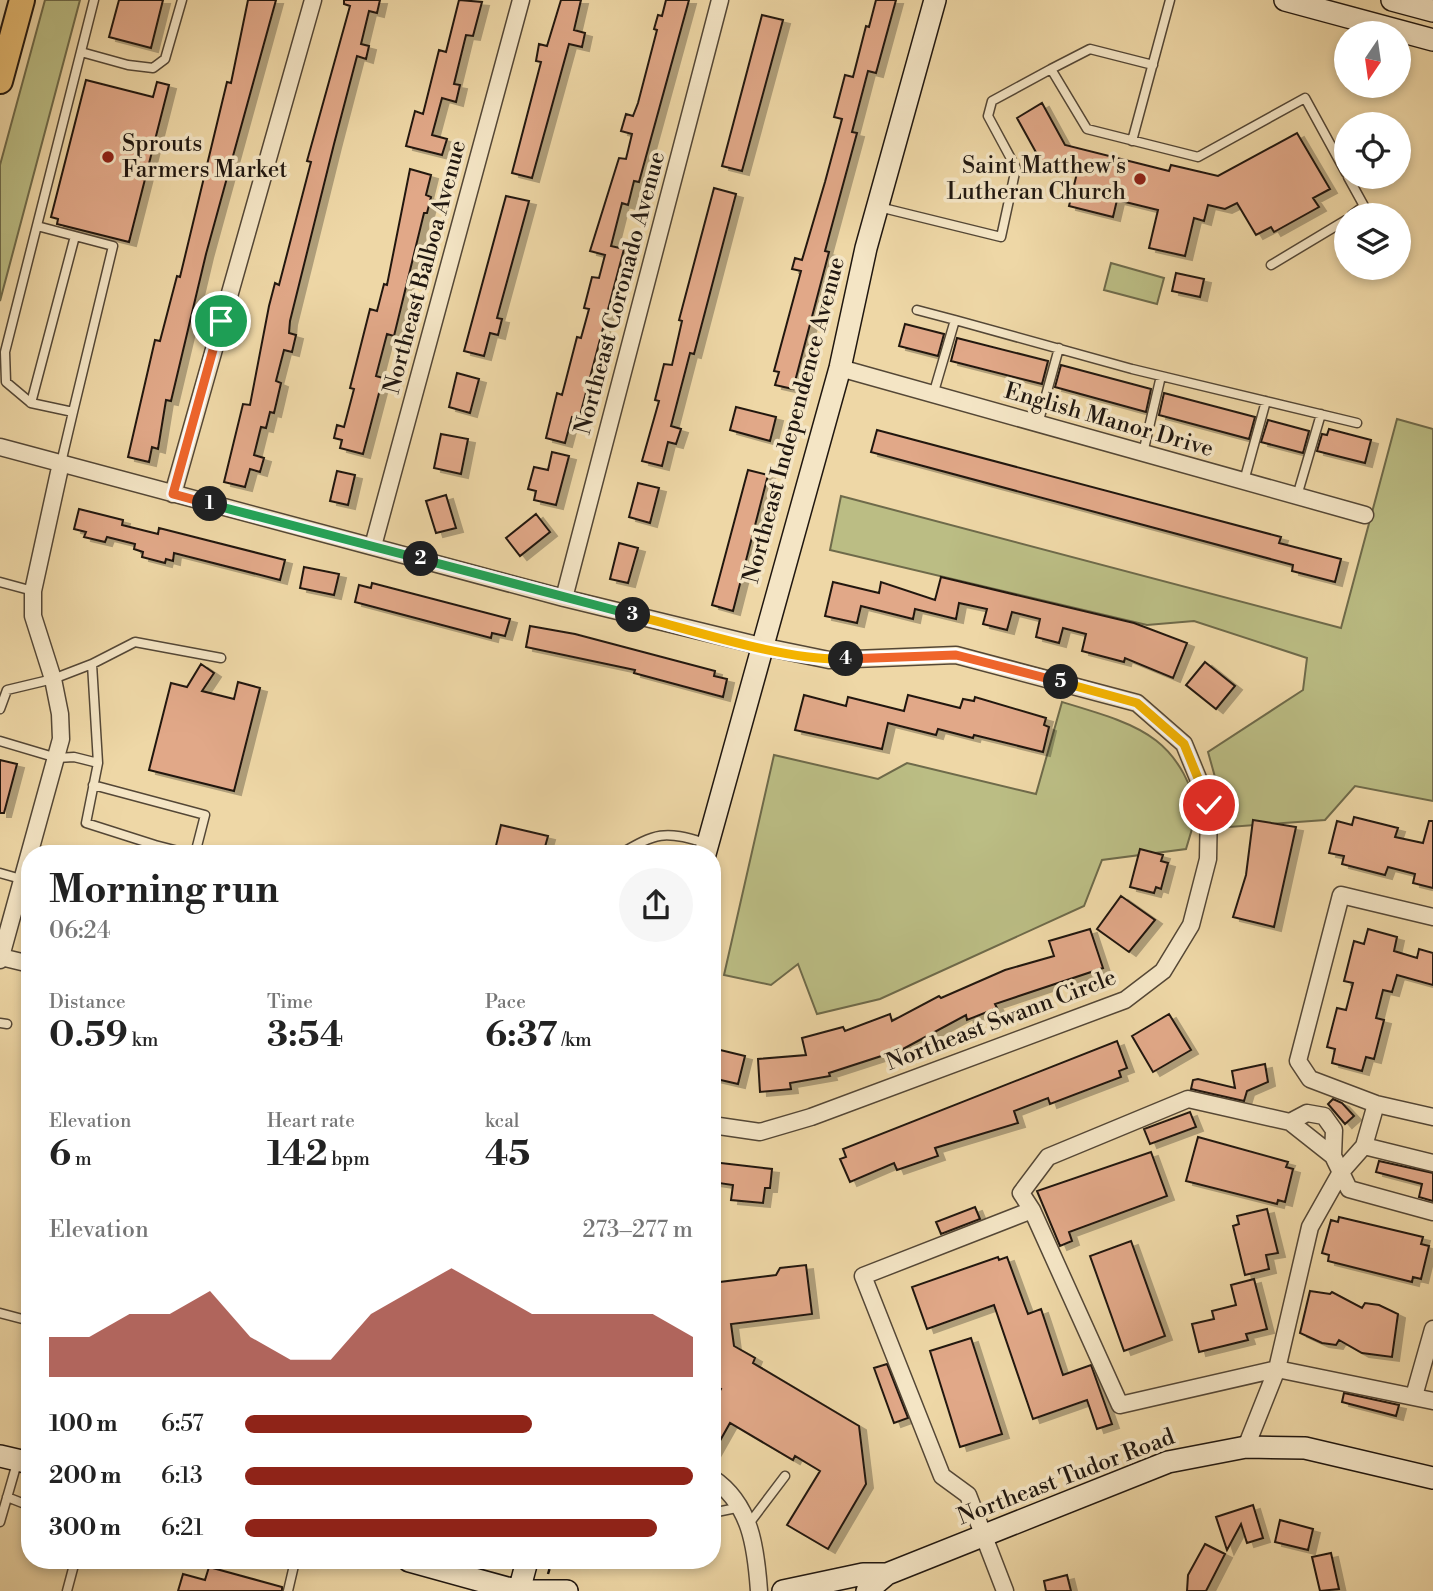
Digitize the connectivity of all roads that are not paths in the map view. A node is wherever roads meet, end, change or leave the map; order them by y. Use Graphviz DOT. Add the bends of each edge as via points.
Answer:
graph roads {
  1 [pos="22,0"];
  2 [pos="94,0"];
  3 [pos="182,0"];
  4 [pos="313,0"];
  5 [pos="521,0"];
  6 [pos="720,0"];
  7 [pos="935,0"];
  8 [pos="1170,0"];
  9 [pos="1285,0"];
  10 [pos="1392,0"];
  11 [pos="1433,11"];
  12 [pos="1433,40"];
  13 [pos="81,52"];
  14 [pos="1153,65"];
  15 [pos="1051,69"];
  16 [pos="0,81"];
  17 [pos="1132,141"];
  18 [pos="1334,151"];
  19 [pos="877,207"];
  20 [pos="37,226"];
  21 [pos="1334,227"];
  22 [pos="75,236"];
  23 [pos="1272,265"];
  24 [pos="917,310"];
  25 [pos="955,320"];
  26 [pos="1059,348"];
  27 [pos="839,368"];
  28 [pos="1161,376"];
  29 [pos="933,394"];
  30 [pos="1266,401"];
  31 [pos="32,403"];
  32 [pos="73,412"];
  33 [pos="1321,414"];
  34 [pos="1357,423"];
  35 [pos="1038,424"];
  36 [pos="0,447"];
  37 [pos="1143,453"];
  38 [pos="61,464"];
  39 [pos="1244,481"];
  40 [pos="173,494"];
  41 [pos="1297,496"];
  42 [pos="1365,515"];
  43 [pos="373,546"];
  44 [pos="0,582"];
  45 [pos="33,591"];
  46 [pos="564,598"];
  47 [pos="761,646"];
  48 [pos="220,658"];
  49 [pos="92,664"];
  50 [pos="52,679"];
  51 [pos="0,709"];
  52 [pos="0,741"];
  53 [pos="57,758"];
  54 [pos="98,763"];
  55 [pos="93,785"];
  56 [pos="31,845"];
  57 [pos="141,845"];
  58 [pos="197,845"];
  59 [pos="636,845"];
  60 [pos="699,845"];
  61 [pos="708,845"];
  62 [pos="0,873"];
  63 [pos="21,879"];
  64 [pos="1433,917"];
  65 [pos="0,959"];
  66 [pos="21,962"];
  67 [pos="1376,1104"];
  68 [pos="1433,1117"];
  69 [pos="1290,1122"];
  70 [pos="721,1126"];
  71 [pos="1364,1146"];
  72 [pos="1333,1156"];
  73 [pos="1433,1163"];
  74 [pos="1341,1172"];
  75 [pos="1032,1210"];
  76 [pos="1433,1212"];
  77 [pos="0,1313"];
  78 [pos="21,1319"];
  79 [pos="1433,1329"];
  80 [pos="1277,1369"];
  81 [pos="1414,1396"];
  82 [pos="1433,1401"];
  83 [pos="1246,1447"];
  84 [pos="16,1460"];
  85 [pos="785,1476"];
  86 [pos="1433,1478"];
  87 [pos="721,1487"];
  88 [pos="7,1497"];
  89 [pos="21,1502"];
  90 [pos="740,1507"];
  91 [pos="721,1511"];
  92 [pos="0,1522"];
  93 [pos="748,1525"];
  94 [pos="983,1535"];
  95 [pos="73,1569"];
  96 [pos="293,1569"];
  97 [pos="438,1569"];
  98 [pos="525,1569"];
  99 [pos="887,1574"];
  100 [pos="67,1591"];
  101 [pos="288,1591"];
  102 [pos="518,1591"];
  103 [pos="526,1591"];
  104 [pos="566,1591"];
  105 [pos="759,1591"];
  106 [pos="783,1591"];
  107 [pos="867,1591"];
  108 [pos="1005,1591"];
  1 -- 16 [label="main road"];
  2 -- 13 [label="lane"];
  3 -- 13 [label="lane" via="165,59 153,68"];
  4 -- 40 [label="street"];
  5 -- 43 [label="street, Northeast Balboa Avenue"];
  6 -- 46 [label="street, Northeast Coronado Avenue"];
  7 -- 19 [label="street, Northeast Independence Avenue"];
  8 -- 14 [label="lane"];
  9 -- 12 [label="street"];
  10 -- 11 [label="street"];
  13 -- 20 [label="lane"];
  14 -- 15 [label="lane" via="1090,49"];
  14 -- 17 [label="lane"];
  15 -- 17 [label="lane" via="1087,129"];
  15 -- 19 [label="lane" via="992,101 988,109 1016,168 1001,237"];
  17 -- 18 [label="lane" via="1201,157 1305,98"];
  19 -- 27 [label="street, Northeast Independence Avenue"];
  20 -- 22 [label="lane"];
  20 -- 31 [label="lane" via="5,352 6,382"];
  21 -- 23 [label="lane"];
  22 -- 31 [label="lane"];
  22 -- 32 [label="lane" via="113,246"];
  24 -- 25 [label="lane"];
  25 -- 26 [label="lane"];
  25 -- 29 [label="lane"];
  26 -- 28 [label="lane"];
  26 -- 35 [label="lane"];
  27 -- 29 [label="street, English Manor Drive"];
  27 -- 47 [label="street, Northeast Independence Avenue"];
  28 -- 30 [label="lane"];
  28 -- 37 [label="lane"];
  29 -- 35 [label="street, English Manor Drive"];
  30 -- 33 [label="lane"];
  30 -- 39 [label="lane"];
  31 -- 32 [label="lane"];
  32 -- 38 [label="lane"];
  33 -- 34 [label="lane"];
  33 -- 41 [label="lane"];
  35 -- 37 [label="street, English Manor Drive"];
  36 -- 38 [label="street, Northeast Swann Circle"];
  37 -- 39 [label="street, English Manor Drive"];
  38 -- 40 [label="street, Northeast Swann Circle"];
  38 -- 45 [label="street"];
  39 -- 41 [label="street, English Manor Drive"];
  40 -- 43 [label="street, Northeast Swann Circle"];
  41 -- 42 [label="street, English Manor Drive"];
  43 -- 46 [label="street, Northeast Swann Circle"];
  44 -- 45 [label="lane"];
  45 -- 50 [label="street" via="37,637"];
  46 -- 47 [label="street, Northeast Swann Circle"];
  47 -- 61 [label="street, Northeast Independence Avenue"];
  47 -- 70 [label="street, Northeast Swann Circle" via="829,660 956,655 1137,703 1184,744 1209,805 1208,859 1191,925 1163,971 1125,1000 811,1117 760,1132"];
  48 -- 49 [label="lane" via="135,642"];
  49 -- 50 [label="lane"];
  49 -- 54 [label="lane"];
  50 -- 51 [label="lane" via="7,690"];
  50 -- 53 [label="street" via="60,714"];
  52 -- 53 [label="lane"];
  53 -- 54 [label="lane"];
  53 -- 56 [label="street"];
  54 -- 55 [label="lane"];
  55 -- 57 [label="lane" via="86,823"];
  55 -- 58 [label="lane" via="205,815"];
  59 -- 60 [label="lane" via="653,835 682,836"];
  62 -- 63 [label="lane"];
  63 -- 65 [label="street"];
  64 -- 67 [label="street" via="1341,895 1298,1061 1310,1079"];
  65 -- 66 [label="street"];
  67 -- 68 [label="street"];
  67 -- 71 [label="street"];
  69 -- 72 [label="street"];
  69 -- 72 [label="street" via="1307,1113 1324,1116 1334,1130"];
  69 -- 75 [label="street" via="1188,1099 1048,1157 1021,1193"];
  71 -- 73 [label="street"];
  71 -- 74 [label="street"];
  72 -- 74 [label="street"];
  74 -- 76 [label="street" via="1349,1189"];
  74 -- 80 [label="street" via="1310,1227"];
  75 -- 80 [label="street" via="1121,1405"];
  75 -- 94 [label="street" via="863,1276 942,1476 968,1495"];
  77 -- 78 [label="lane"];
  79 -- 81 [label="street"];
  80 -- 81 [label="street"];
  80 -- 83 [label="street"];
  81 -- 82 [label="street"];
  83 -- 86 [label="street, Northeast Tudor Road" via="1305,1448"];
  83 -- 94 [label="street, Northeast Tudor Road" via="1168,1462"];
  84 -- 88 [label="lane"];
  85 -- 93 [label="lane"];
  87 -- 90 [label="street"];
  88 -- 89 [label="lane"];
  88 -- 92 [label="lane"];
  90 -- 91 [label="lane"];
  90 -- 93 [label="street"];
  93 -- 105 [label="street"];
  94 -- 99 [label="street, Northeast Tudor Road"];
  94 -- 108 [label="street"];
  95 -- 100 [label="lane"];
  96 -- 101 [label="lane"];
  97 -- 102 [label="street"];
  98 -- 102 [label="street"];
  99 -- 106 [label="street, Northeast Tudor Road" via="863,1574"];
  99 -- 107 [label="street, Northeast Tudor Road"];
  103 -- 104 [label="street"];
}
